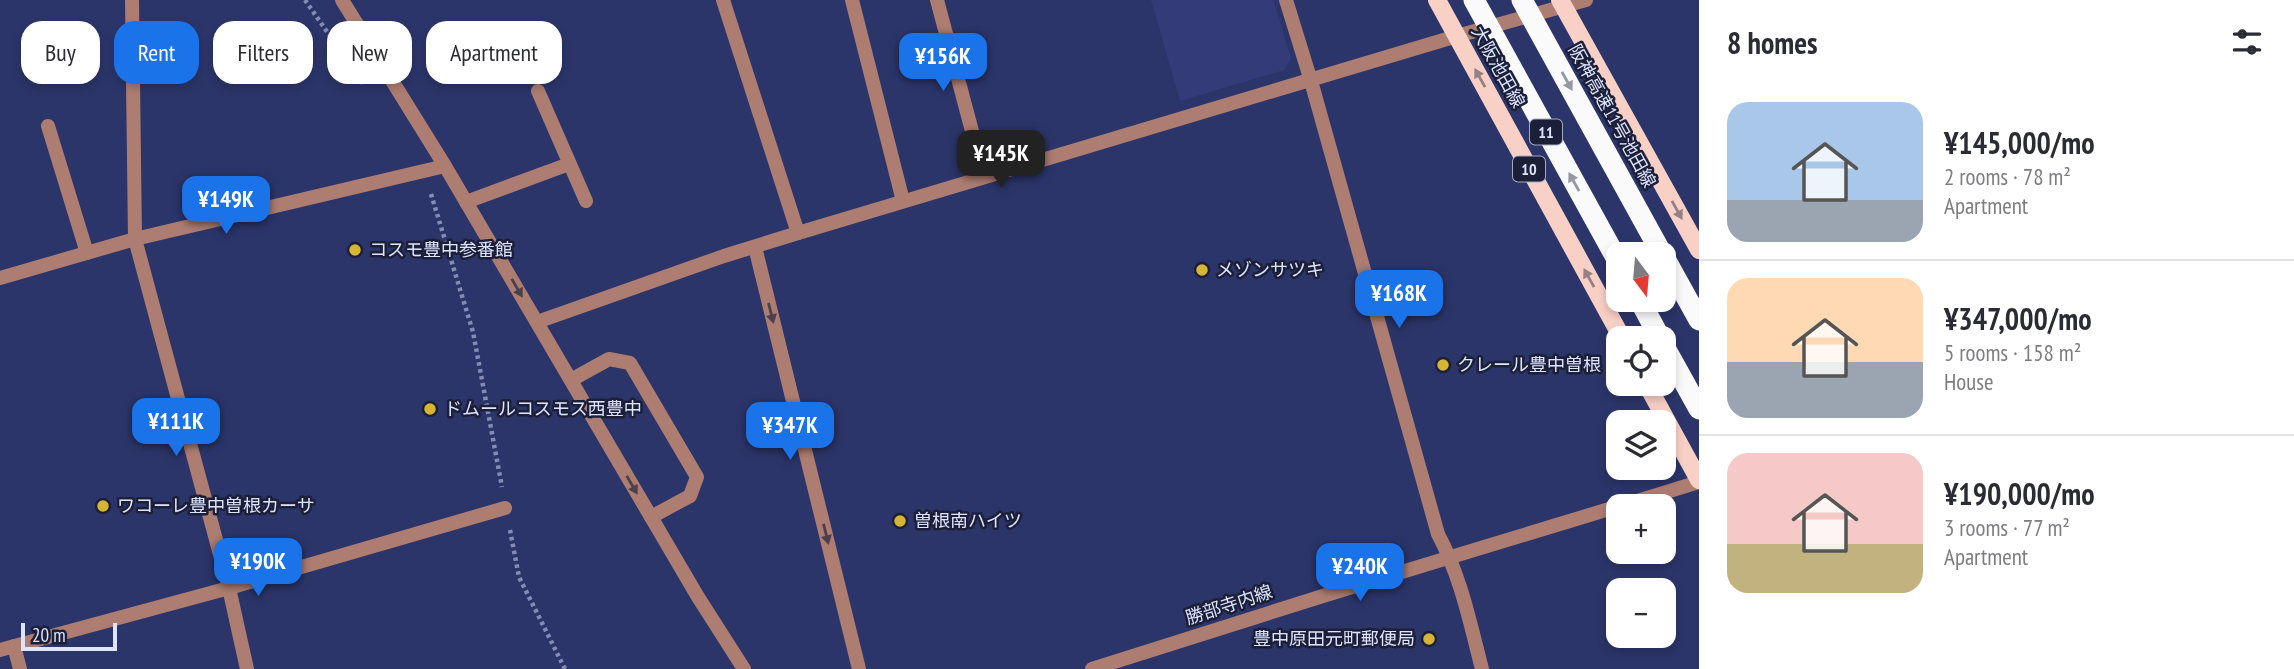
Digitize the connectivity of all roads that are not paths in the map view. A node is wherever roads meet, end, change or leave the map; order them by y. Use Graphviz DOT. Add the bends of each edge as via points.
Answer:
graph roads {
  1 [pos="132,0"];
  2 [pos="342,0"];
  3 [pos="723,0"];
  4 [pos="852,0"];
  5 [pos="937,0"];
  6 [pos="1286,0"];
  7 [pos="1437,0"];
  8 [pos="1474,0"];
  9 [pos="1522,0"];
  10 [pos="1586,0"];
  11 [pos="1562,3"];
  12 [pos="1457,36"];
  13 [pos="1311,81"];
  14 [pos="538,91"];
  15 [pos="48,125"];
  16 [pos="569,163"];
  17 [pos="445,166"];
  18 [pos="984,176"];
  19 [pos="466,201"];
  20 [pos="586,201"];
  21 [pos="903,201"];
  22 [pos="799,233"];
  23 [pos="135,239"];
  24 [pos="1607,242"];
  25 [pos="1656,242"];
  26 [pos="755,247"];
  27 [pos="1699,250"];
  28 [pos="87,253"];
  29 [pos="0,278"];
  30 [pos="1676,278"];
  31 [pos="1699,320"];
  32 [pos="537,322"];
  33 [pos="1615,326"];
  34 [pos="1676,368"];
  35 [pos="571,380"];
  36 [pos="1653,396"];
  37 [pos="1699,409"];
  38 [pos="1699,481"];
  39 [pos="1658,494"];
  40 [pos="506,508"];
  41 [pos="1606,510"];
  42 [pos="652,517"];
  43 [pos="1451,558"];
  44 [pos="229,588"];
  45 [pos="7,648"];
  46 [pos="20,669"];
  47 [pos="247,669"];
  48 [pos="744,669"];
  49 [pos="859,669"];
  50 [pos="1092,669"];
  51 [pos="1482,669"];
  1 -- 23 [label="street"];
  2 -- 17 [label="street"];
  3 -- 22 [label="street"];
  4 -- 21 [label="street"];
  5 -- 18 [label="street"];
  6 -- 13 [label="street"];
  7 -- 12 [label="main road, 大阪池田線 / 10"];
  24 -- 8 [label="highway, 11, one-way, bridge"];
  9 -- 25 [label="highway, 阪神高速11号池田線 / 11, one-way, bridge"];
  10 -- 11 [label="street"];
  11 -- 12 [label="street"];
  11 -- 27 [label="main road, one-way"];
  12 -- 13 [label="street"];
  33 -- 12 [label="main road, 大阪池田線 / 10, one-way"];
  13 -- 18 [label="street"];
  13 -- 43 [label="street" via="1438,534"];
  14 -- 16 [label="street"];
  15 -- 28 [label="street"];
  16 -- 19 [label="street"];
  16 -- 20 [label="street"];
  17 -- 19 [label="street"];
  17 -- 23 [label="street"];
  18 -- 21 [label="street"];
  19 -- 32 [label="street, one-way"];
  21 -- 22 [label="street"];
  22 -- 26 [label="street"];
  23 -- 28 [label="street"];
  23 -- 44 [label="street"];
  26 -- 32 [label="street"];
  26 -- 49 [label="street, one-way"];
  28 -- 29 [label="street"];
  30 -- 31 [label="highway, 阪神高速11号池田線 / 11"];
  32 -- 35 [label="street"];
  34 -- 37 [label="highway"];
  35 -- 42 [label="street, one-way"];
  35 -- 42 [label="street" via="609,359 630,363 684,454 697,477 690,496"];
  36 -- 38 [label="main road"];
  38 -- 39 [label="street, 勝部寺内線"];
  40 -- 44 [label="street"];
  41 -- 43 [label="street, 勝部寺内線"];
  42 -- 48 [label="street"];
  43 -- 50 [label="street, 勝部寺内線"];
  43 -- 51 [label="street"];
  44 -- 45 [label="street"];
  44 -- 47 [label="street"];
  45 -- 46 [label="street"];
}
